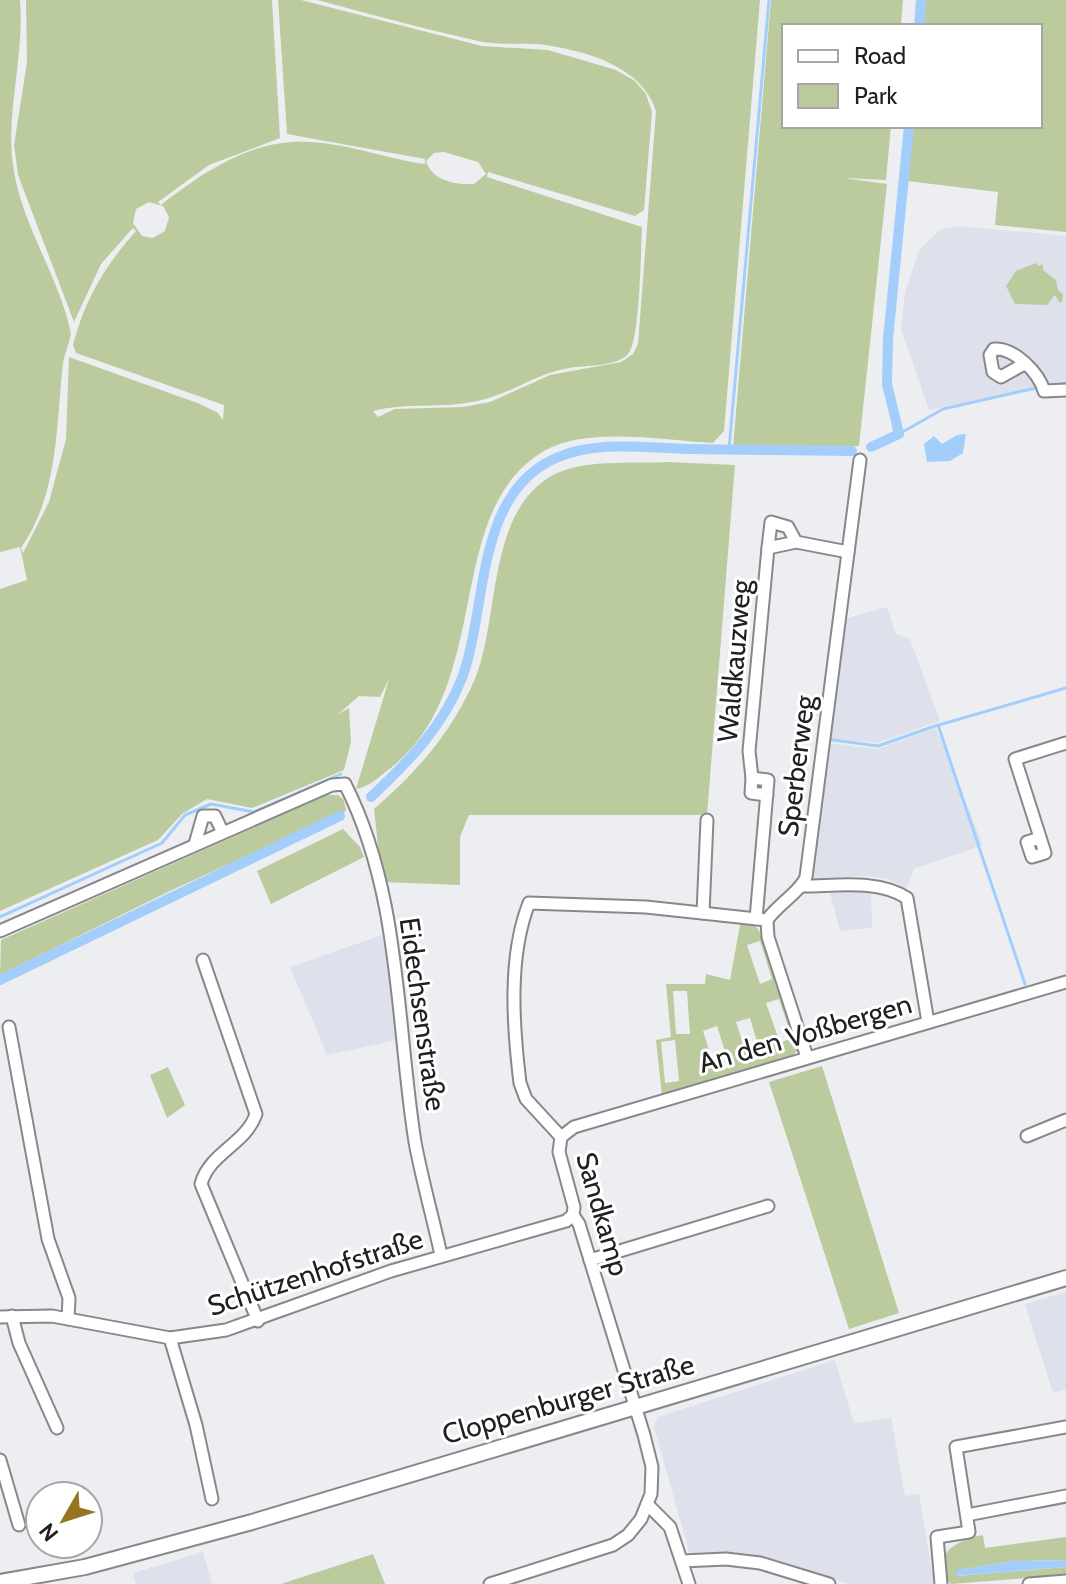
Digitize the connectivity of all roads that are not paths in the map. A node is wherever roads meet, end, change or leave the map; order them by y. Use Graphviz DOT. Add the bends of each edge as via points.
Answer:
graph roads {
  1 [pos="1024,364"];
  2 [pos="1066,390"];
  3 [pos="860,460"];
  4 [pos="796,542"];
  5 [pos="768,548"];
  6 [pos="848,552"];
  7 [pos="1066,743"];
  8 [pos="707,820"];
  9 [pos="222,831"];
  10 [pos="1040,838"];
  11 [pos="195,844"];
  12 [pos="803,886"];
  13 [pos="703,913"];
  14 [pos="762,920"];
  15 [pos="0,931"];
  16 [pos="203,960"];
  17 [pos="1066,982"];
  18 [pos="928,1022"];
  19 [pos="9,1027"];
  20 [pos="807,1057"];
  21 [pos="1066,1120"];
  22 [pos="1027,1136"];
  23 [pos="561,1137"];
  24 [pos="768,1206"];
  25 [pos="573,1215"];
  26 [pos="441,1255"];
  27 [pos="590,1260"];
  28 [pos="1066,1278"];
  29 [pos="6,1317"];
  30 [pos="68,1319"];
  31 [pos="258,1321"];
  32 [pos="170,1338"];
  33 [pos="635,1407"];
  34 [pos="1066,1427"];
  35 [pos="57,1428"];
  36 [pos="0,1460"];
  37 [pos="1066,1496"];
  38 [pos="212,1499"];
  39 [pos="648,1505"];
  40 [pos="967,1515"];
  41 [pos="19,1525"];
  42 [pos="682,1561"];
  43 [pos="85,1567"];
  44 [pos="1066,1581"];
  45 [pos="0,1582"];
  46 [pos="41,1584"];
  47 [pos="490,1584"];
  48 [pos="689,1584"];
  49 [pos="829,1584"];
  50 [pos="941,1584"];
  51 [pos="1029,1584"];
  1 -- 2 [label="street" via="1037,372 1044,391"];
  3 -- 6 [label="street, Sperberweg"];
  4 -- 5 [label="street, Waldkauzweg"];
  4 -- 5 [label="street, Waldkauzweg" via="788,527 771,522"];
  4 -- 6 [label="street, Waldkauzweg"];
  5 -- 14 [label="street, Waldkauzweg" via="749,751 752,778 768,780"];
  6 -- 12 [label="street, Sperberweg"];
  7 -- 10 [label="street" via="1015,759"];
  8 -- 13 [label="street"];
  9 -- 11 [label="street"];
  9 -- 11 [label="street" via="215,816 203,816"];
  9 -- 26 [label="street, Eidechsenstraße" via="345,784 366,829 380,882 401,1000 415,1142"];
  11 -- 15 [label="street"];
  12 -- 14 [label="street"];
  12 -- 18 [label="street" via="877,886 907,898"];
  13 -- 14 [label="street"];
  13 -- 23 [label="street, Sandkamp" via="529,903 520,926 516,964 520,1083 526,1099"];
  14 -- 20 [label="street"];
  16 -- 31 [label="street" via="256,1114 248,1130 210,1164 201,1184"];
  17 -- 18 [label="street, An den Voßbergen"];
  18 -- 20 [label="street, An den Voßbergen"];
  19 -- 30 [label="street" via="48,1239 69,1298"];
  20 -- 23 [label="street, An den Voßbergen" via="574,1127"];
  21 -- 22 [label="street"];
  23 -- 25 [label="street, Sandkamp" via="559,1152"];
  24 -- 27 [label="street"];
  25 -- 26 [label="street, Schützenhofstraße"];
  25 -- 27 [label="street, Sandkamp"];
  26 -- 31 [label="street, Schützenhofstraße"];
  27 -- 33 [label="street, Sandkamp"];
  28 -- 33 [label="main road, Cloppenburger Straße"];
  29 -- 30 [label="street, Schützenhofstraße"];
  29 -- 35 [label="street"];
  30 -- 32 [label="street, Schützenhofstraße"];
  31 -- 32 [label="street, Schützenhofstraße"];
  32 -- 38 [label="street"];
  33 -- 39 [label="street, Sandkamp" via="652,1467"];
  33 -- 43 [label="main road, Cloppenburger Straße"];
  34 -- 40 [label="street" via="956,1447"];
  36 -- 41 [label="street"];
  37 -- 40 [label="street"];
  39 -- 42 [label="street" via="670,1527"];
  39 -- 47 [label="street" via="621,1541"];
  40 -- 50 [label="street" via="969,1532 937,1537"];
  42 -- 48 [label="street"];
  42 -- 49 [label="street" via="742,1560"];
  43 -- 45 [label="main road, Cloppenburger Straße"];
  43 -- 46 [label="main road, Cloppenburger Straße"];
  44 -- 51 [label="street"];
}
